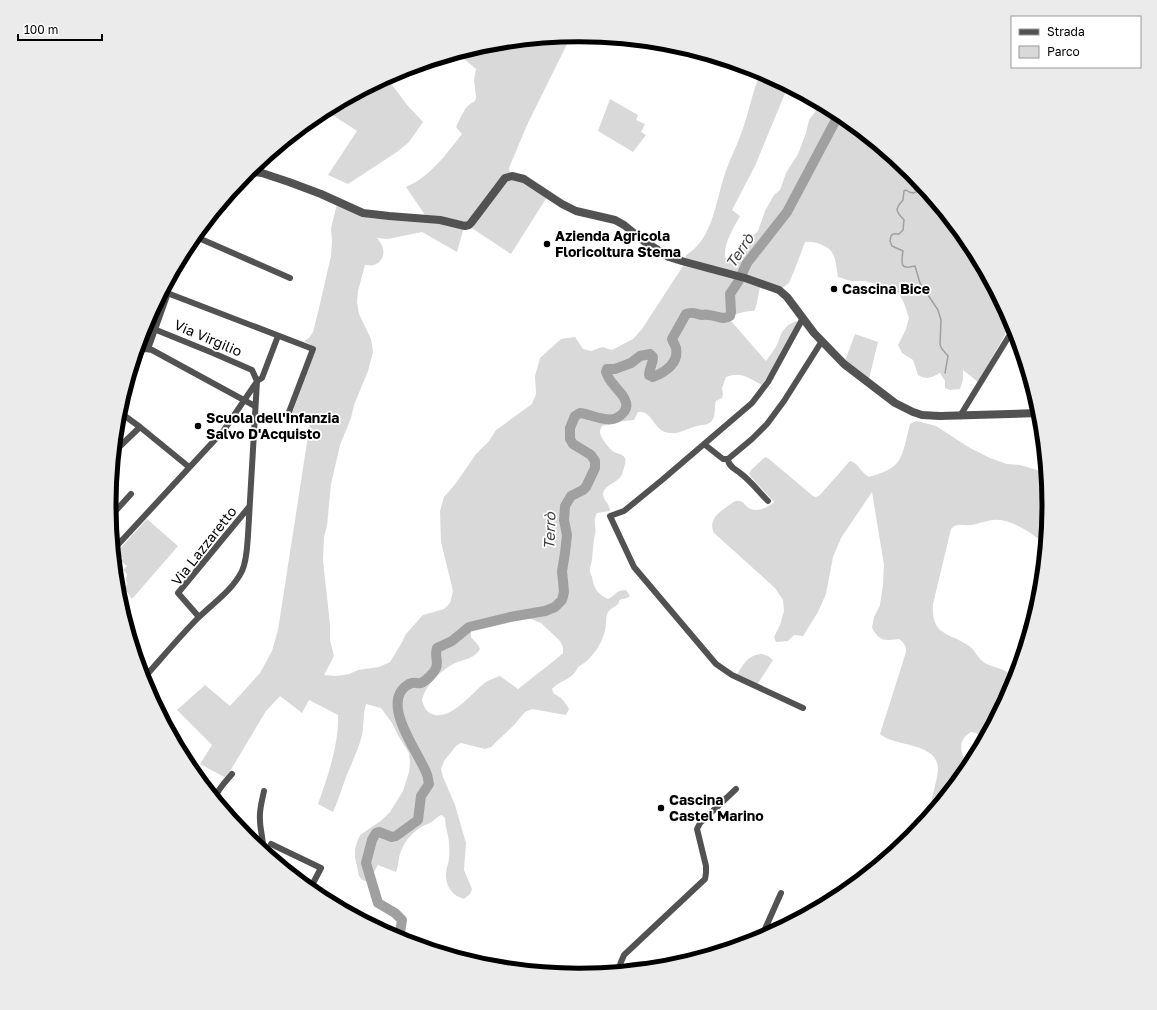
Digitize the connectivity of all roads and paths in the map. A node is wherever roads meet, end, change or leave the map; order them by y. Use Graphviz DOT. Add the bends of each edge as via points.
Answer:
graph roads {
  1 [pos="257,172"];
  2 [pos="200,239"];
  3 [pos="290,278"];
  4 [pos="167,293"];
  5 [pos="163,301"];
  6 [pos="803,318"];
  7 [pos="151,328"];
  8 [pos="155,329"];
  9 [pos="278,336"];
  10 [pos="1009,336"];
  11 [pos="822,341"];
  12 [pos="142,350"];
  13 [pos="148,350"];
  14 [pos="257,382"];
  15 [pos="245,401"];
  16 [pos="255,406"];
  17 [pos="289,412"];
  18 [pos="1033,413"];
  19 [pos="124,415"];
  20 [pos="960,416"];
  21 [pos="140,427"];
  22 [pos="704,444"];
  23 [pos="119,447"];
  24 [pos="728,459"];
  25 [pos="190,467"];
  26 [pos="131,494"];
  27 [pos="768,501"];
  28 [pos="249,507"];
  29 [pos="116,510"];
  30 [pos="117,546"];
  31 [pos="199,617"];
  32 [pos="147,673"];
  33 [pos="804,708"];
  34 [pos="232,774"];
  35 [pos="736,789"];
  36 [pos="264,791"];
  37 [pos="216,793"];
  38 [pos="263,843"];
  39 [pos="270,844"];
  40 [pos="313,884"];
  41 [pos="781,893"];
  42 [pos="766,928"];
  43 [pos="619,966"];
  1 -- 6 [label="street" via="321,194 363,213 440,220 465,226 471,223 505,178 512,176 524,179 576,211 615,220 669,257 779,290"];
  2 -- 3 [label="street"];
  4 -- 9 [label="street"];
  5 -- 8 [label="street"];
  6 -- 11 [label="street"];
  6 -- 22 [label="street" via="768,382 752,403"];
  7 -- 8 [label="street, Via Virgilio"];
  8 -- 13 [label="street"];
  8 -- 14 [label="street, Via Virgilio" via="252,370"];
  9 -- 14 [label="street" via="262,378"];
  9 -- 17 [label="street" via="313,349"];
  10 -- 20 [label="street"];
  11 -- 20 [label="street" via="844,364 895,403 922,415"];
  11 -- 24 [label="street" via="767,424"];
  12 -- 13 [label="street"];
  13 -- 15 [label="street"];
  14 -- 15 [label="street"];
  14 -- 16 [label="street"];
  15 -- 16 [label="street"];
  15 -- 25 [label="street" via="224,430"];
  16 -- 28 [label="street"];
  18 -- 20 [label="street"];
  19 -- 21 [label="street"];
  21 -- 23 [label="street"];
  21 -- 25 [label="street"];
  22 -- 24 [label="street" via="723,460"];
  22 -- 33 [label="street" via="624,511 610,516 634,567 716,664 732,675"];
  24 -- 27 [label="street" via="730,465"];
  25 -- 30 [label="street"];
  26 -- 29 [label="street"];
  28 -- 31 [label="street" via="247,555 241,572 222,597"];
  28 -- 31 [label="street, Via Lazzaretto" via="178,593"];
  31 -- 32 [label="street"];
  34 -- 37 [label="street"];
  35 -- 43 [label="street" via="700,823 698,829 706,866 705,879 624,955"];
  36 -- 38 [label="street" via="259,810"];
  39 -- 40 [label="street" via="321,868"];
  41 -- 42 [label="street"];
}
